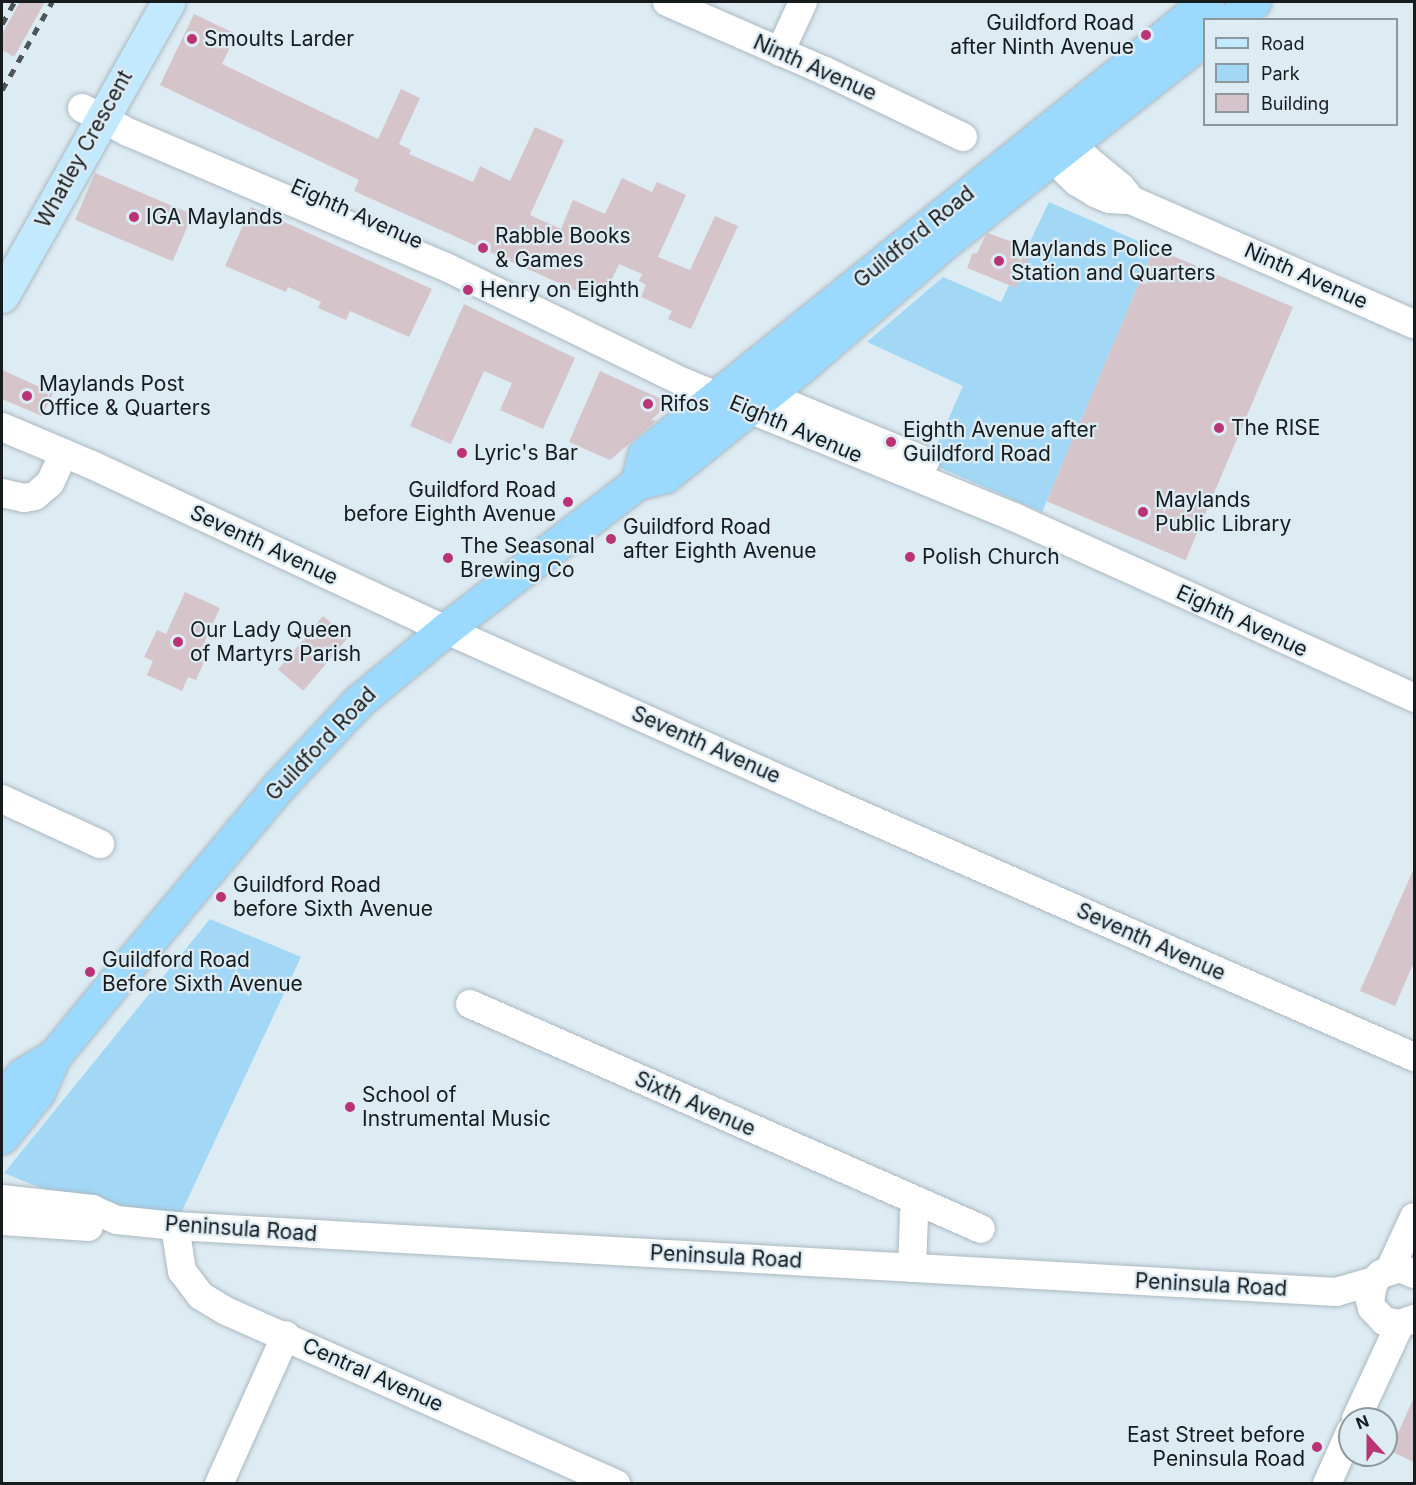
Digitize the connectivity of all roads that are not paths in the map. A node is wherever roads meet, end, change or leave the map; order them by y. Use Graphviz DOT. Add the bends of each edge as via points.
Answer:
graph roads {
  1 [pos="144,2"];
  2 [pos="168,2"];
  3 [pos="667,2"];
  4 [pos="803,2"];
  5 [pos="1207,2"];
  6 [pos="1254,2"];
  7 [pos="1234,18"];
  8 [pos="1203,40"];
  9 [pos="780,52"];
  10 [pos="96,106"];
  11 [pos="963,137"];
  12 [pos="1052,141"];
  13 [pos="2,253"];
  14 [pos="2,296"];
  15 [pos="1414,324"];
  16 [pos="742,396"];
  17 [pos="2,427"];
  18 [pos="64,453"];
  19 [pos="2,493"];
  20 [pos="446,629"];
  21 [pos="1414,680"];
  22 [pos="1414,698"];
  23 [pos="2,799"];
  24 [pos="100,844"];
  25 [pos="470,1004"];
  26 [pos="54,1056"];
  27 [pos="1414,1057"];
  28 [pos="2,1099"];
  29 [pos="2,1137"];
  30 [pos="2,1198"];
  31 [pos="920,1203"];
  32 [pos="117,1220"];
  33 [pos="2,1221"];
  34 [pos="1413,1222"];
  35 [pos="175,1226"];
  36 [pos="981,1229"];
  37 [pos="912,1268"];
  38 [pos="1395,1296"];
  39 [pos="286,1335"];
  40 [pos="1361,1407"];
  41 [pos="1338,1459"];
  42 [pos="597,1480"];
  43 [pos="219,1484"];
  44 [pos="1327,1484"];
  1 -- 10 [label="main road, Whatley Crescent"];
  2 -- 10 [label="main road, Whatley Crescent"];
  3 -- 9 [label="street, Ninth Avenue"];
  4 -- 9 [label="street"];
  5 -- 12 [label="highway, Guildford Road"];
  6 -- 7 [label="highway"];
  8 -- 12 [label="highway, Guildford Road"];
  9 -- 11 [label="street, Ninth Avenue"];
  10 -- 13 [label="main road, Whatley Crescent"];
  10 -- 14 [label="main road, Whatley Crescent"];
  10 -- 16 [label="street, Eighth Avenue" via="446,267"];
  12 -- 15 [label="street, Ninth Avenue" via="1121,187 1131,200"];
  12 -- 16 [label="highway, Guildford Road" via="950,238"];
  16 -- 20 [label="highway, Guildford Road" via="645,454 637,483"];
  16 -- 21 [label="street, Eighth Avenue" via="1069,524"];
  16 -- 22 [label="street, Eighth Avenue"];
  17 -- 18 [label="street, Seventh Avenue"];
  18 -- 19 [label="street" via="50,483 35,496"];
  18 -- 20 [label="street, Seventh Avenue"];
  20 -- 26 [label="highway, Guildford Road" via="359,701 280,785"];
  20 -- 27 [label="street, Seventh Avenue"];
  23 -- 24 [label="street"];
  25 -- 31 [label="street, Sixth Avenue"];
  26 -- 28 [label="highway, Guildford Road" via="22,1075"];
  26 -- 29 [label="highway, Guildford Road" via="38,1092"];
  30 -- 32 [label="street, Peninsula Road" via="92,1209"];
  31 -- 36 [label="street, Sixth Avenue"];
  31 -- 37 [label="street" via="914,1215"];
  32 -- 33 [label="street, Peninsula Road" via="89,1227"];
  32 -- 35 [label="street, Peninsula Road"];
  34 -- 38 [label="street"];
  35 -- 37 [label="street, Peninsula Road"];
  35 -- 39 [label="street, Central Avenue" via="182,1271 201,1296 226,1311"];
  37 -- 38 [label="street, Peninsula Road"];
  38 -- 40 [label="street" via="1385,1355"];
  39 -- 42 [label="street, Central Avenue"];
  39 -- 43 [label="street"];
  41 -- 44 [label="street"];
}
